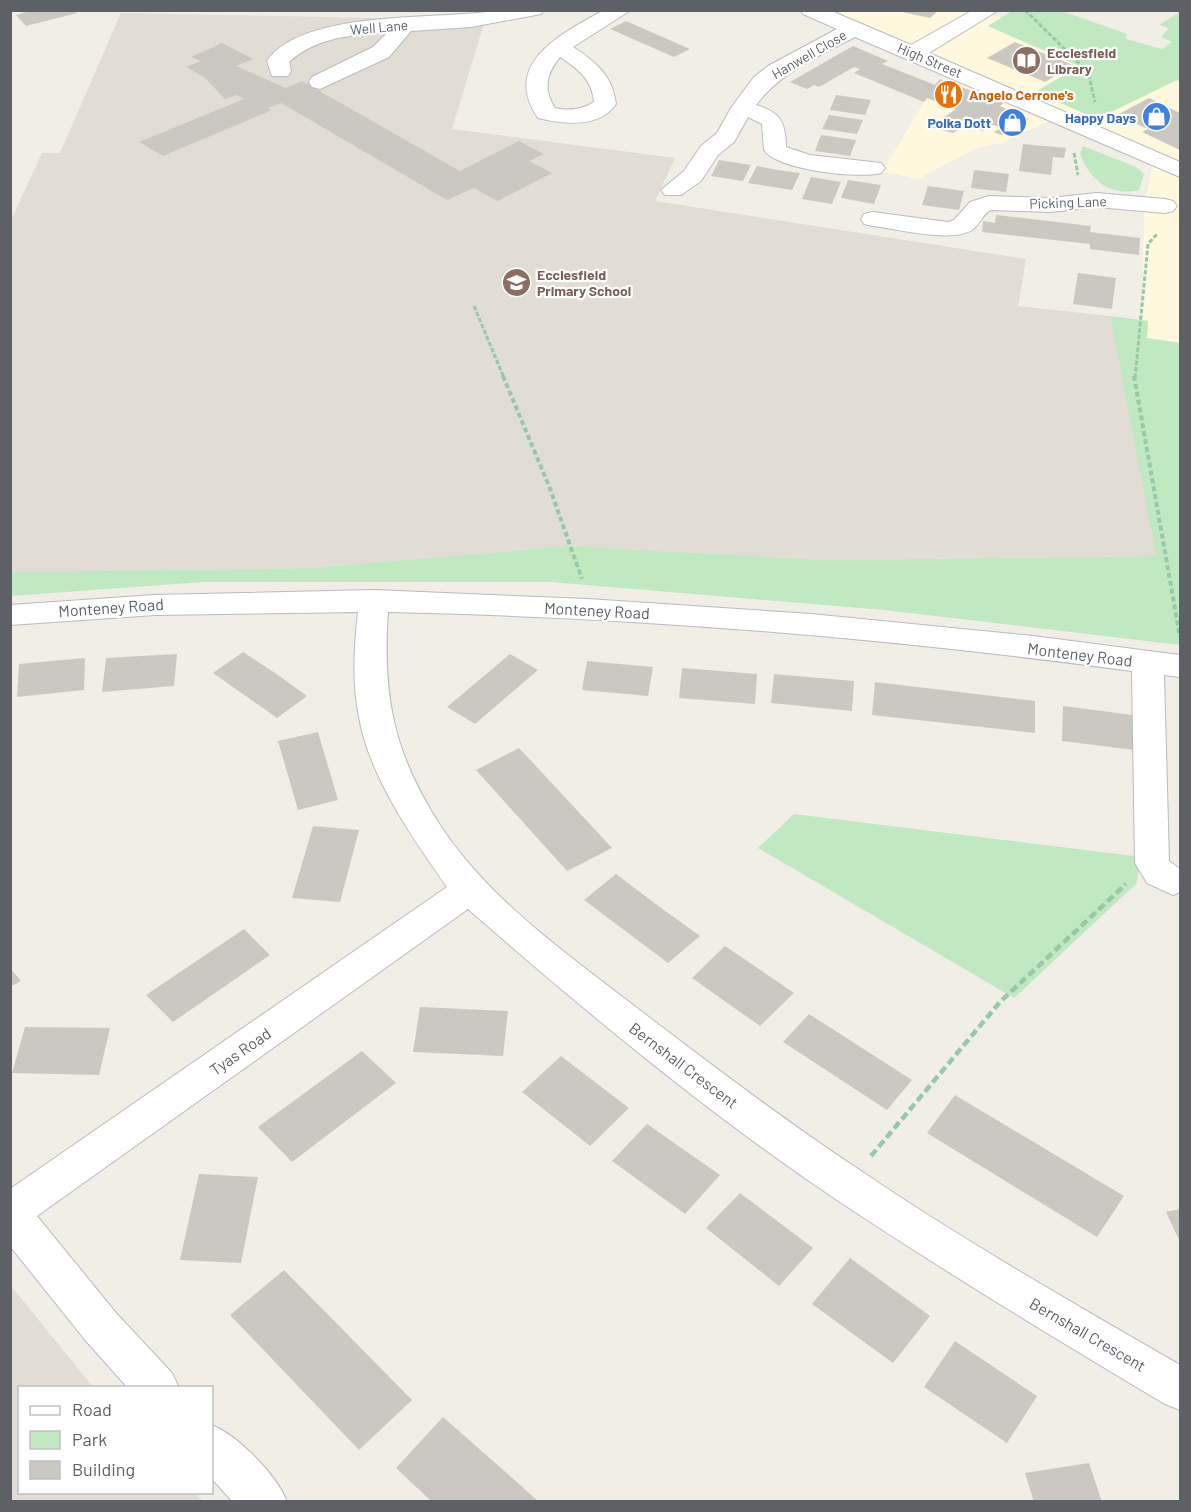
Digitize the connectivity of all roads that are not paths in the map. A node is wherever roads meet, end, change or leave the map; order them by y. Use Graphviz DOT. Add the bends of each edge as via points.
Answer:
graph roads {
  1 [pos="534,10"];
  2 [pos="621,10"];
  3 [pos="810,10"];
  4 [pos="989,10"];
  5 [pos="405,24"];
  6 [pos="855,28"];
  7 [pos="558,47"];
  8 [pos="913,53"];
  9 [pos="280,71"];
  10 [pos="320,82"];
  11 [pos="742,108"];
  12 [pos="873,168"];
  13 [pos="1180,170"];
  14 [pos="673,189"];
  15 [pos="1175,215"];
  16 [pos="873,219"];
  17 [pos="374,600"];
  18 [pos="10,615"];
  19 [pos="1148,662"];
  20 [pos="1180,666"];
  21 [pos="1163,872"];
  22 [pos="469,890"];
  23 [pos="10,1213"];
  24 [pos="155,1386"];
  25 [pos="1180,1389"];
  26 [pos="213,1448"];
  27 [pos="265,1502"];
  1 -- 5 [label="street, Well Lane" via="463,22"];
  2 -- 7 [label="street"];
  3 -- 6 [label="street, High Street"];
  4 -- 8 [label="street"];
  5 -- 9 [label="street, Well Lane" via="353,29 301,43 284,52 278,61"];
  5 -- 10 [label="street" via="381,52"];
  6 -- 8 [label="street, High Street"];
  6 -- 11 [label="street, Hanwell Close" via="776,71"];
  8 -- 13 [label="street, High Street"];
  11 -- 12 [label="street" via="772,122 775,150 782,154"];
  11 -- 14 [label="street, Hanwell Close" via="726,137 709,151 693,176"];
  13 -- 15 [label="street" via="1166,189"];
  15 -- 16 [label="street, Picking Lane" via="1078,200 1050,205 989,203 978,207 963,225 949,229"];
  17 -- 18 [label="street, Monteney Road" via="103,606"];
  17 -- 19 [label="street, Monteney Road" via="822,625"];
  17 -- 22 [label="street, Bernshall Crescent" via="369,660 375,718 385,750 428,834"];
  19 -- 20 [label="street, Monteney Road"];
  19 -- 21 [label="street"];
  22 -- 23 [label="street, Tyas Road"];
  22 -- 25 [label="street, Bernshall Crescent" via="553,964 688,1069 847,1184 1016,1292"];
  23 -- 24 [label="street" via="101,1327"];
  26 -- 27 [label="street"];
}
